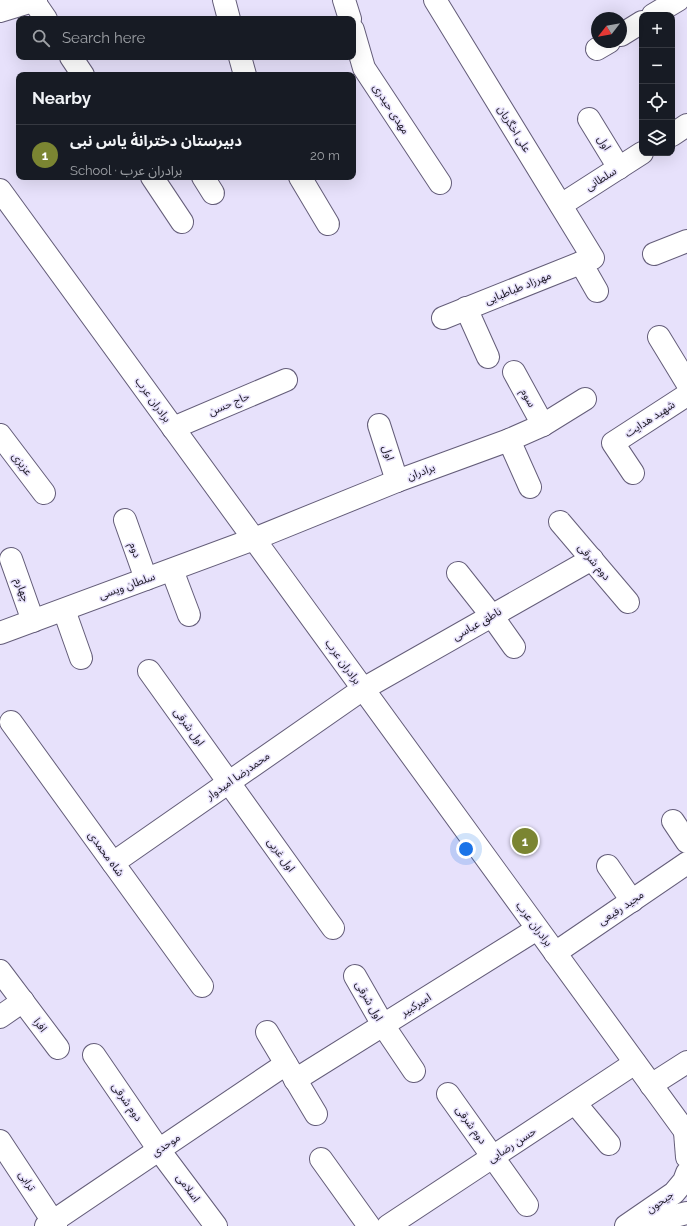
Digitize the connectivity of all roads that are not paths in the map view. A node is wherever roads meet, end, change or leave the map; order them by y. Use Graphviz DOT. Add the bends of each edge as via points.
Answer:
graph roads {
  1 [pos="34,0"];
  2 [pos="224,0"];
  3 [pos="344,0"];
  4 [pos="435,0"];
  5 [pos="678,0"];
  6 [pos="0,11"];
  7 [pos="658,12"];
  8 [pos="44,16"];
  9 [pos="228,16"];
  10 [pos="349,16"];
  11 [pos="639,24"];
  12 [pos="627,31"];
  13 [pos="356,40"];
  14 [pos="73,60"];
  15 [pos="241,60"];
  16 [pos="81,72"];
  17 [pos="244,72"];
  18 [pos="589,119"];
  19 [pos="687,125"];
  20 [pos="675,132"];
  21 [pos="639,155"];
  22 [pos="619,168"];
  23 [pos="154,180"];
  24 [pos="302,180"];
  25 [pos="440,183"];
  26 [pos="0,190"];
  27 [pos="561,205"];
  28 [pos="9,218"];
  29 [pos="182,222"];
  30 [pos="328,224"];
  31 [pos="687,241"];
  32 [pos="654,254"];
  33 [pos="587,260"];
  34 [pos="597,291"];
  35 [pos="466,308"];
  36 [pos="443,318"];
  37 [pos="659,337"];
  38 [pos="488,357"];
  39 [pos="514,372"];
  40 [pos="286,380"];
  41 [pos="687,383"];
  42 [pos="687,395"];
  43 [pos="585,399"];
  44 [pos="379,425"];
  45 [pos="543,425"];
  46 [pos="173,428"];
  47 [pos="0,435"];
  48 [pos="509,440"];
  49 [pos="633,473"];
  50 [pos="397,481"];
  51 [pos="530,487"];
  52 [pos="44,493"];
  53 [pos="125,520"];
  54 [pos="560,522"];
  55 [pos="254,540"];
  56 [pos="11,559"];
  57 [pos="592,559"];
  58 [pos="172,570"];
  59 [pos="458,573"];
  60 [pos="146,579"];
  61 [pos="628,602"];
  62 [pos="64,610"];
  63 [pos="189,615"];
  64 [pos="492,616"];
  65 [pos="33,621"];
  66 [pos="0,633"];
  67 [pos="514,647"];
  68 [pos="81,658"];
  69 [pos="149,672"];
  70 [pos="363,689"];
  71 [pos="11,722"];
  72 [pos="229,782"];
  73 [pos="673,821"];
  74 [pos="687,842"];
  75 [pos="113,863"];
  76 [pos="687,863"];
  77 [pos="608,866"];
  78 [pos="632,901"];
  79 [pos="333,928"];
  80 [pos="537,929"];
  81 [pos="555,953"];
  82 [pos="0,971"];
  83 [pos="355,976"];
  84 [pos="202,986"];
  85 [pos="23,1001"];
  86 [pos="0,1017"];
  87 [pos="383,1025"];
  88 [pos="267,1032"];
  89 [pos="58,1048"];
  90 [pos="94,1055"];
  91 [pos="687,1062"];
  92 [pos="635,1063"];
  93 [pos="290,1072"];
  94 [pos="414,1072"];
  95 [pos="651,1086"];
  96 [pos="448,1094"];
  97 [pos="575,1103"];
  98 [pos="316,1114"];
  99 [pos="686,1133"];
  100 [pos="0,1141"];
  101 [pos="609,1144"];
  102 [pos="159,1150"];
  103 [pos="494,1156"];
  104 [pos="687,1157"];
  105 [pos="321,1159"];
  106 [pos="687,1173"];
  107 [pos="527,1205"];
  108 [pos="687,1213"];
  109 [pos="52,1224"];
  110 [pos="216,1226"];
  111 [pos="369,1226"];
  112 [pos="388,1226"];
  113 [pos="626,1226"];
  114 [pos="651,1226"];
  1 -- 6 [label="street"];
  1 -- 8 [label="street"];
  2 -- 9 [label="street"];
  3 -- 10 [label="street"];
  4 -- 27 [label="street, علی اخگریان"];
  5 -- 7 [label="street"];
  11 -- 12 [label="street"];
  13 -- 25 [label="street, مهدی حیدری" via="364,68"];
  14 -- 16 [label="street"];
  15 -- 17 [label="street"];
  18 -- 22 [label="street, اول"];
  19 -- 20 [label="street"];
  21 -- 22 [label="street, سلطانی"];
  22 -- 27 [label="street, سلطانی"];
  23 -- 29 [label="street"];
  24 -- 30 [label="street"];
  26 -- 28 [label="street, برادران عرب"];
  27 -- 33 [label="street, علی اخگریان"];
  28 -- 46 [label="street, برادران عرب"];
  31 -- 32 [label="street"];
  33 -- 34 [label="street"];
  33 -- 35 [label="street, مهرزاد طباطبایی"];
  35 -- 36 [label="street, مهرزاد طباطبایی"];
  35 -- 38 [label="street"];
  37 -- 41 [label="street"];
  39 -- 45 [label="street, سوم"];
  40 -- 46 [label="street, حاج حسن"];
  42 -- 49 [label="street, شهید هدایت" via="614,443"];
  43 -- 45 [label="street, برادران"];
  44 -- 50 [label="street, اول"];
  45 -- 48 [label="street, برادران"];
  46 -- 55 [label="street, برادران عرب"];
  47 -- 52 [label="street, عزیزی"];
  48 -- 50 [label="street, برادران"];
  48 -- 51 [label="street"];
  50 -- 55 [label="street, برادران"];
  53 -- 60 [label="street, دوم"];
  54 -- 57 [label="street, دوم شرقی"];
  55 -- 58 [label="street, سلطان ویسی"];
  55 -- 70 [label="street, برادران عرب"];
  56 -- 65 [label="street, چهارم"];
  57 -- 61 [label="street, دوم شرقی"];
  57 -- 64 [label="street, ناطق عباسی"];
  58 -- 60 [label="street, سلطان ویسی"];
  58 -- 63 [label="street"];
  59 -- 64 [label="street"];
  60 -- 62 [label="street, سلطان ویسی"];
  62 -- 65 [label="street, سلطان ویسی"];
  62 -- 68 [label="street"];
  64 -- 67 [label="street"];
  64 -- 70 [label="street, ناطق عباسی"];
  65 -- 66 [label="street, سلطان ویسی"];
  69 -- 72 [label="street, اول شرقی"];
  70 -- 72 [label="street, محمدرضا امیدوار"];
  70 -- 80 [label="street, برادران عرب"];
  71 -- 75 [label="street, شاه محمدی"];
  72 -- 75 [label="street, محمدرضا امیدوار"];
  72 -- 79 [label="street, اول غربی"];
  73 -- 74 [label="street"];
  75 -- 84 [label="street, شاه محمدی"];
  76 -- 78 [label="street, مجید رفیعی"];
  77 -- 78 [label="street"];
  78 -- 81 [label="street, مجید رفیعی"];
  80 -- 81 [label="street, برادران عرب"];
  80 -- 87 [label="street, امیرکبیر"];
  81 -- 92 [label="street, برادران عرب"];
  82 -- 85 [label="street, افرا"];
  83 -- 87 [label="street, اول شرقی"];
  85 -- 86 [label="street"];
  85 -- 89 [label="street, افرا"];
  87 -- 93 [label="street, امیرکبیر"];
  87 -- 94 [label="street"];
  88 -- 93 [label="street"];
  90 -- 102 [label="street, دوم شرقی"];
  91 -- 95 [label="street"];
  92 -- 95 [label="street, برادران عرب"];
  92 -- 97 [label="street, حسن رضایی"];
  93 -- 98 [label="street"];
  93 -- 102 [label="street, موحدی" via="213,1113"];
  95 -- 99 [label="street, برادران عرب"];
  96 -- 103 [label="street, دوم شرقی"];
  97 -- 101 [label="street"];
  97 -- 103 [label="street, حسن رضایی"];
  99 -- 104 [label="street"];
  100 -- 109 [label="street, ترابی"];
  102 -- 109 [label="street, موحدی"];
  102 -- 110 [label="street, اسلامی"];
  103 -- 107 [label="street, دوم شرقی"];
  103 -- 112 [label="street, حسن رضایی"];
  105 -- 111 [label="street"];
  106 -- 113 [label="street, جیحون" via="674,1193"];
  108 -- 114 [label="street, جیحون" via="667,1218"];
}
